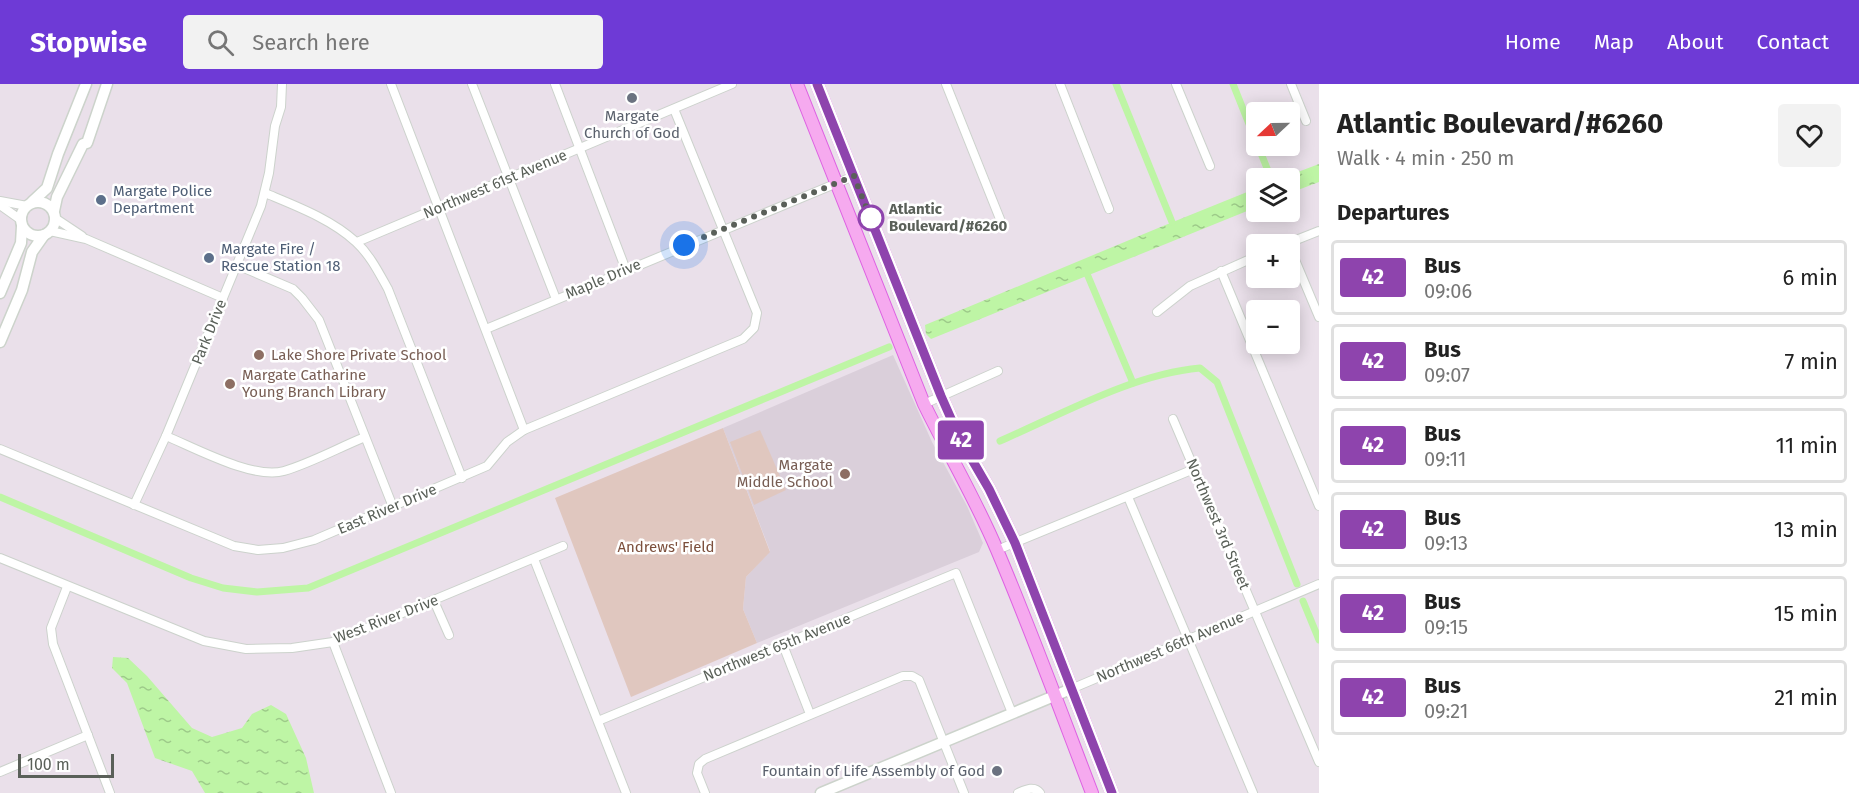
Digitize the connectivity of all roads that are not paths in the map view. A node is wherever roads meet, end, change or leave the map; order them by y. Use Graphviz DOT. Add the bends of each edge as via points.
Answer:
graph roads {
  1 [pos="87,84"];
  2 [pos="107,84"];
  3 [pos="282,84"];
  4 [pos="391,84"];
  5 [pos="472,84"];
  6 [pos="555,84"];
  7 [pos="732,84"];
  8 [pos="797,84"];
  9 [pos="817,84"];
  10 [pos="946,84"];
  11 [pos="1060,84"];
  12 [pos="1176,84"];
  13 [pos="1291,84"];
  14 [pos="674,109"];
  15 [pos="1306,121"];
  16 [pos="580,148"];
  17 [pos="1210,166"];
  18 [pos="854,176"];
  19 [pos="509,178"];
  20 [pos="836,183"];
  21 [pos="265,193"];
  22 [pos="0,203"];
  23 [pos="30,204"];
  24 [pos="439,208"];
  25 [pos="1109,208"];
  26 [pos="55,214"];
  27 [pos="1000,219"];
  28 [pos="21,223"];
  29 [pos="723,229"];
  30 [pos="1319,231"];
  31 [pos="47,233"];
  32 [pos="86,239"];
  33 [pos="1300,240"];
  34 [pos="357,242"];
  35 [pos="1246,261"];
  36 [pos="237,265"];
  37 [pos="626,270"];
  38 [pos="1221,271"];
  39 [pos="1300,273"];
  40 [pos="0,293"];
  41 [pos="223,298"];
  42 [pos="556,299"];
  43 [pos="1157,312"];
  44 [pos="1319,317"];
  45 [pos="486,329"];
  46 [pos="0,342"];
  47 [pos="998,371"];
  48 [pos="941,396"];
  49 [pos="924,404"];
  50 [pos="1173,419"];
  51 [pos="524,430"];
  52 [pos="166,436"];
  53 [pos="365,437"];
  54 [pos="0,449"];
  55 [pos="1194,469"];
  56 [pos="462,478"];
  57 [pos="1128,497"];
  58 [pos="134,505"];
  59 [pos="1319,506"];
  60 [pos="393,507"];
  61 [pos="1015,543"];
  62 [pos="563,546"];
  63 [pos="997,550"];
  64 [pos="0,558"];
  65 [pos="534,559"];
  66 [pos="1319,584"];
  67 [pos="67,586"];
  68 [pos="434,601"];
  69 [pos="1256,611"];
  70 [pos="449,635"];
  71 [pos="1188,639"];
  72 [pos="333,642"];
  73 [pos="783,645"];
  74 [pos="1071,689"];
  75 [pos="1054,696"];
  76 [pos="1011,713"];
  77 [pos="810,714"];
  78 [pos="598,721"];
  79 [pos="88,735"];
  80 [pos="944,742"];
  81 [pos="1319,762"];
  82 [pos="0,772"];
  83 [pos="1039,791"];
  84 [pos="110,793"];
  85 [pos="391,793"];
  86 [pos="626,793"];
  87 [pos="705,793"];
  88 [pos="821,793"];
  89 [pos="964,793"];
  90 [pos="1017,793"];
  91 [pos="1092,793"];
  92 [pos="1112,793"];
  93 [pos="1253,793"];
  1 -- 23 [label="street" via="47,188"];
  2 -- 26 [label="street" via="87,143 83,144 57,197"];
  3 -- 21 [label="street, Park Drive"];
  4 -- 24 [label="street"];
  5 -- 19 [label="street"];
  6 -- 16 [label="street"];
  7 -- 14 [label="street, Northwest 61st Avenue"];
  8 -- 20 [label="main road"];
  9 -- 18 [label="main road"];
  10 -- 27 [label="street"];
  11 -- 25 [label="street"];
  12 -- 17 [label="street"];
  13 -- 15 [label="street"];
  14 -- 16 [label="street, Northwest 61st Avenue"];
  14 -- 29 [label="street"];
  16 -- 19 [label="street, Northwest 61st Avenue"];
  16 -- 37 [label="street"];
  18 -- 20 [label="street, Maple Drive"];
  18 -- 48 [label="main road"];
  19 -- 24 [label="street, Northwest 61st Avenue"];
  19 -- 42 [label="street"];
  20 -- 29 [label="street, Maple Drive"];
  20 -- 49 [label="main road"];
  21 -- 34 [label="street" via="310,212"];
  21 -- 36 [label="street, Park Drive"];
  22 -- 23 [label="street"];
  22 -- 28 [label="street"];
  23 -- 26 [label="street" via="45,203"];
  23 -- 28 [label="street" via="21,215"];
  24 -- 34 [label="street, Northwest 61st Avenue"];
  24 -- 45 [label="street"];
  26 -- 31 [label="street"];
  26 -- 32 [label="street"];
  28 -- 31 [label="street" via="34,236"];
  28 -- 40 [label="street" via="21,243"];
  29 -- 37 [label="street, Maple Drive"];
  29 -- 51 [label="street, East River Drive" via="757,313 754,328 743,339"];
  30 -- 33 [label="street"];
  31 -- 32 [label="street"];
  31 -- 46 [label="street" via="32,252 22,290"];
  32 -- 41 [label="street"];
  34 -- 56 [label="street" via="388,289"];
  35 -- 38 [label="street"];
  36 -- 41 [label="street, Park Drive"];
  36 -- 53 [label="street" via="293,289 320,320"];
  37 -- 42 [label="street, Maple Drive"];
  38 -- 43 [label="street" via="1190,286"];
  38 -- 59 [label="street"];
  39 -- 44 [label="street"];
  41 -- 52 [label="street, Park Drive"];
  42 -- 45 [label="street, Maple Drive"];
  45 -- 51 [label="street"];
  47 -- 48 [label="street"];
  48 -- 49 [label="street"];
  48 -- 61 [label="main road"];
  49 -- 63 [label="main road"];
  50 -- 55 [label="street, Northwest 3rd Street"];
  51 -- 56 [label="street, East River Drive" via="507,442 487,466"];
  52 -- 53 [label="street" via="263,473 282,472"];
  52 -- 58 [label="street, Park Drive"];
  53 -- 60 [label="street"];
  54 -- 58 [label="street, East River Drive"];
  55 -- 57 [label="street"];
  55 -- 69 [label="street, Northwest 3rd Street"];
  56 -- 60 [label="street, East River Drive"];
  57 -- 61 [label="street"];
  57 -- 71 [label="street"];
  58 -- 60 [label="street, East River Drive" via="234,546 258,550 283,549 315,540"];
  61 -- 63 [label="street"];
  61 -- 74 [label="main road"];
  62 -- 65 [label="street, West River Drive"];
  63 -- 75 [label="main road"];
  64 -- 67 [label="street, West River Drive"];
  65 -- 68 [label="street, West River Drive"];
  65 -- 78 [label="street"];
  66 -- 69 [label="street, Northwest 66th Avenue"];
  67 -- 72 [label="street, West River Drive" via="204,641 246,649"];
  67 -- 79 [label="street" via="51,628 53,644"];
  68 -- 70 [label="street"];
  68 -- 72 [label="street, West River Drive"];
  69 -- 71 [label="street, Northwest 66th Avenue"];
  69 -- 81 [label="street, Northwest 3rd Street"];
  71 -- 74 [label="street, Northwest 66th Avenue"];
  71 -- 93 [label="street"];
  72 -- 85 [label="street"];
  73 -- 76 [label="street, Northwest 65th Avenue" via="956,573"];
  73 -- 77 [label="street"];
  73 -- 78 [label="street, Northwest 65th Avenue"];
  74 -- 75 [label="street, Northwest 66th Avenue"];
  74 -- 92 [label="main road"];
  75 -- 76 [label="street, Northwest 66th Avenue"];
  75 -- 91 [label="main road"];
  76 -- 80 [label="street, Northwest 66th Avenue"];
  77 -- 80 [label="street" via="903,676 912,676 919,680"];
  77 -- 87 [label="street" via="705,759 697,772"];
  78 -- 86 [label="street"];
  79 -- 82 [label="street"];
  79 -- 84 [label="street"];
  80 -- 88 [label="street, Northwest 66th Avenue"];
  80 -- 89 [label="street"];
  83 -- 90 [label="street" via="1029,788"];
}
